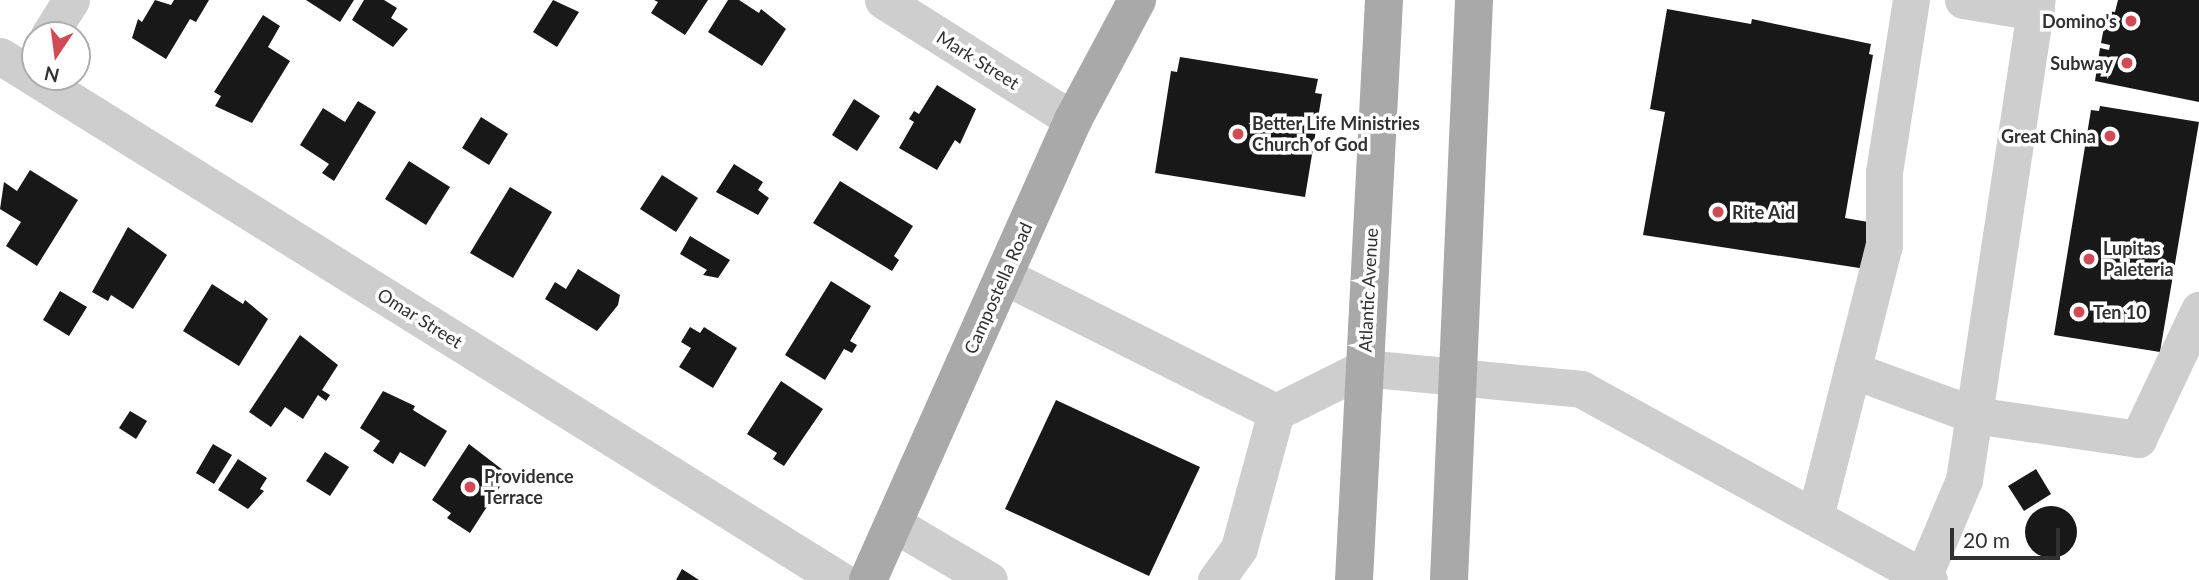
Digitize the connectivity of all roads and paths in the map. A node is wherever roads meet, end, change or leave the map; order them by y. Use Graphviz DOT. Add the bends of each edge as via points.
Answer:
graph roads {
  1 [pos="71,0"];
  2 [pos="883,0"];
  3 [pos="1137,0"];
  4 [pos="1384,0"];
  5 [pos="1474,0"];
  6 [pos="1911,0"];
  7 [pos="1963,0"];
  8 [pos="2036,6"];
  9 [pos="58,21"];
  10 [pos="20,62"];
  11 [pos="1073,120"];
  12 [pos="1004,276"];
  13 [pos="2199,310"];
  14 [pos="1364,368"];
  15 [pos="1852,370"];
  16 [pos="1460,375"];
  17 [pos="1276,412"];
  18 [pos="1974,415"];
  19 [pos="1815,517"];
  20 [pos="894,524"];
  21 [pos="1926,578"];
  22 [pos="839,580"];
  23 [pos="868,580"];
  24 [pos="989,580"];
  25 [pos="1216,580"];
  26 [pos="1354,580"];
  27 [pos="1449,580"];
  1 -- 9 [label="street"];
  2 -- 11 [label="street, Mark Street"];
  3 -- 11 [label="main road, Campostella Road"];
  4 -- 14 [label="main road, Atlantic Avenue"];
  5 -- 16 [label="main road"];
  6 -- 15 [label="street" via="1884,172 1884,245"];
  7 -- 8 [label="street"];
  8 -- 18 [label="street"];
  10 -- 22 [label="street, Omar Street"];
  11 -- 12 [label="main road, Campostella Road"];
  12 -- 17 [label="street"];
  12 -- 20 [label="main road, Campostella Road"];
  13 -- 18 [label="street" via="2138,439"];
  14 -- 16 [label="street"];
  14 -- 17 [label="street"];
  14 -- 26 [label="main road, Atlantic Avenue"];
  15 -- 18 [label="street"];
  15 -- 19 [label="street"];
  16 -- 19 [label="street" via="1581,389"];
  16 -- 27 [label="main road"];
  17 -- 25 [label="street" via="1240,548"];
  18 -- 21 [label="street" via="1964,480"];
  19 -- 21 [label="street"];
  20 -- 23 [label="main road, Campostella Road"];
  20 -- 24 [label="street"];
}
